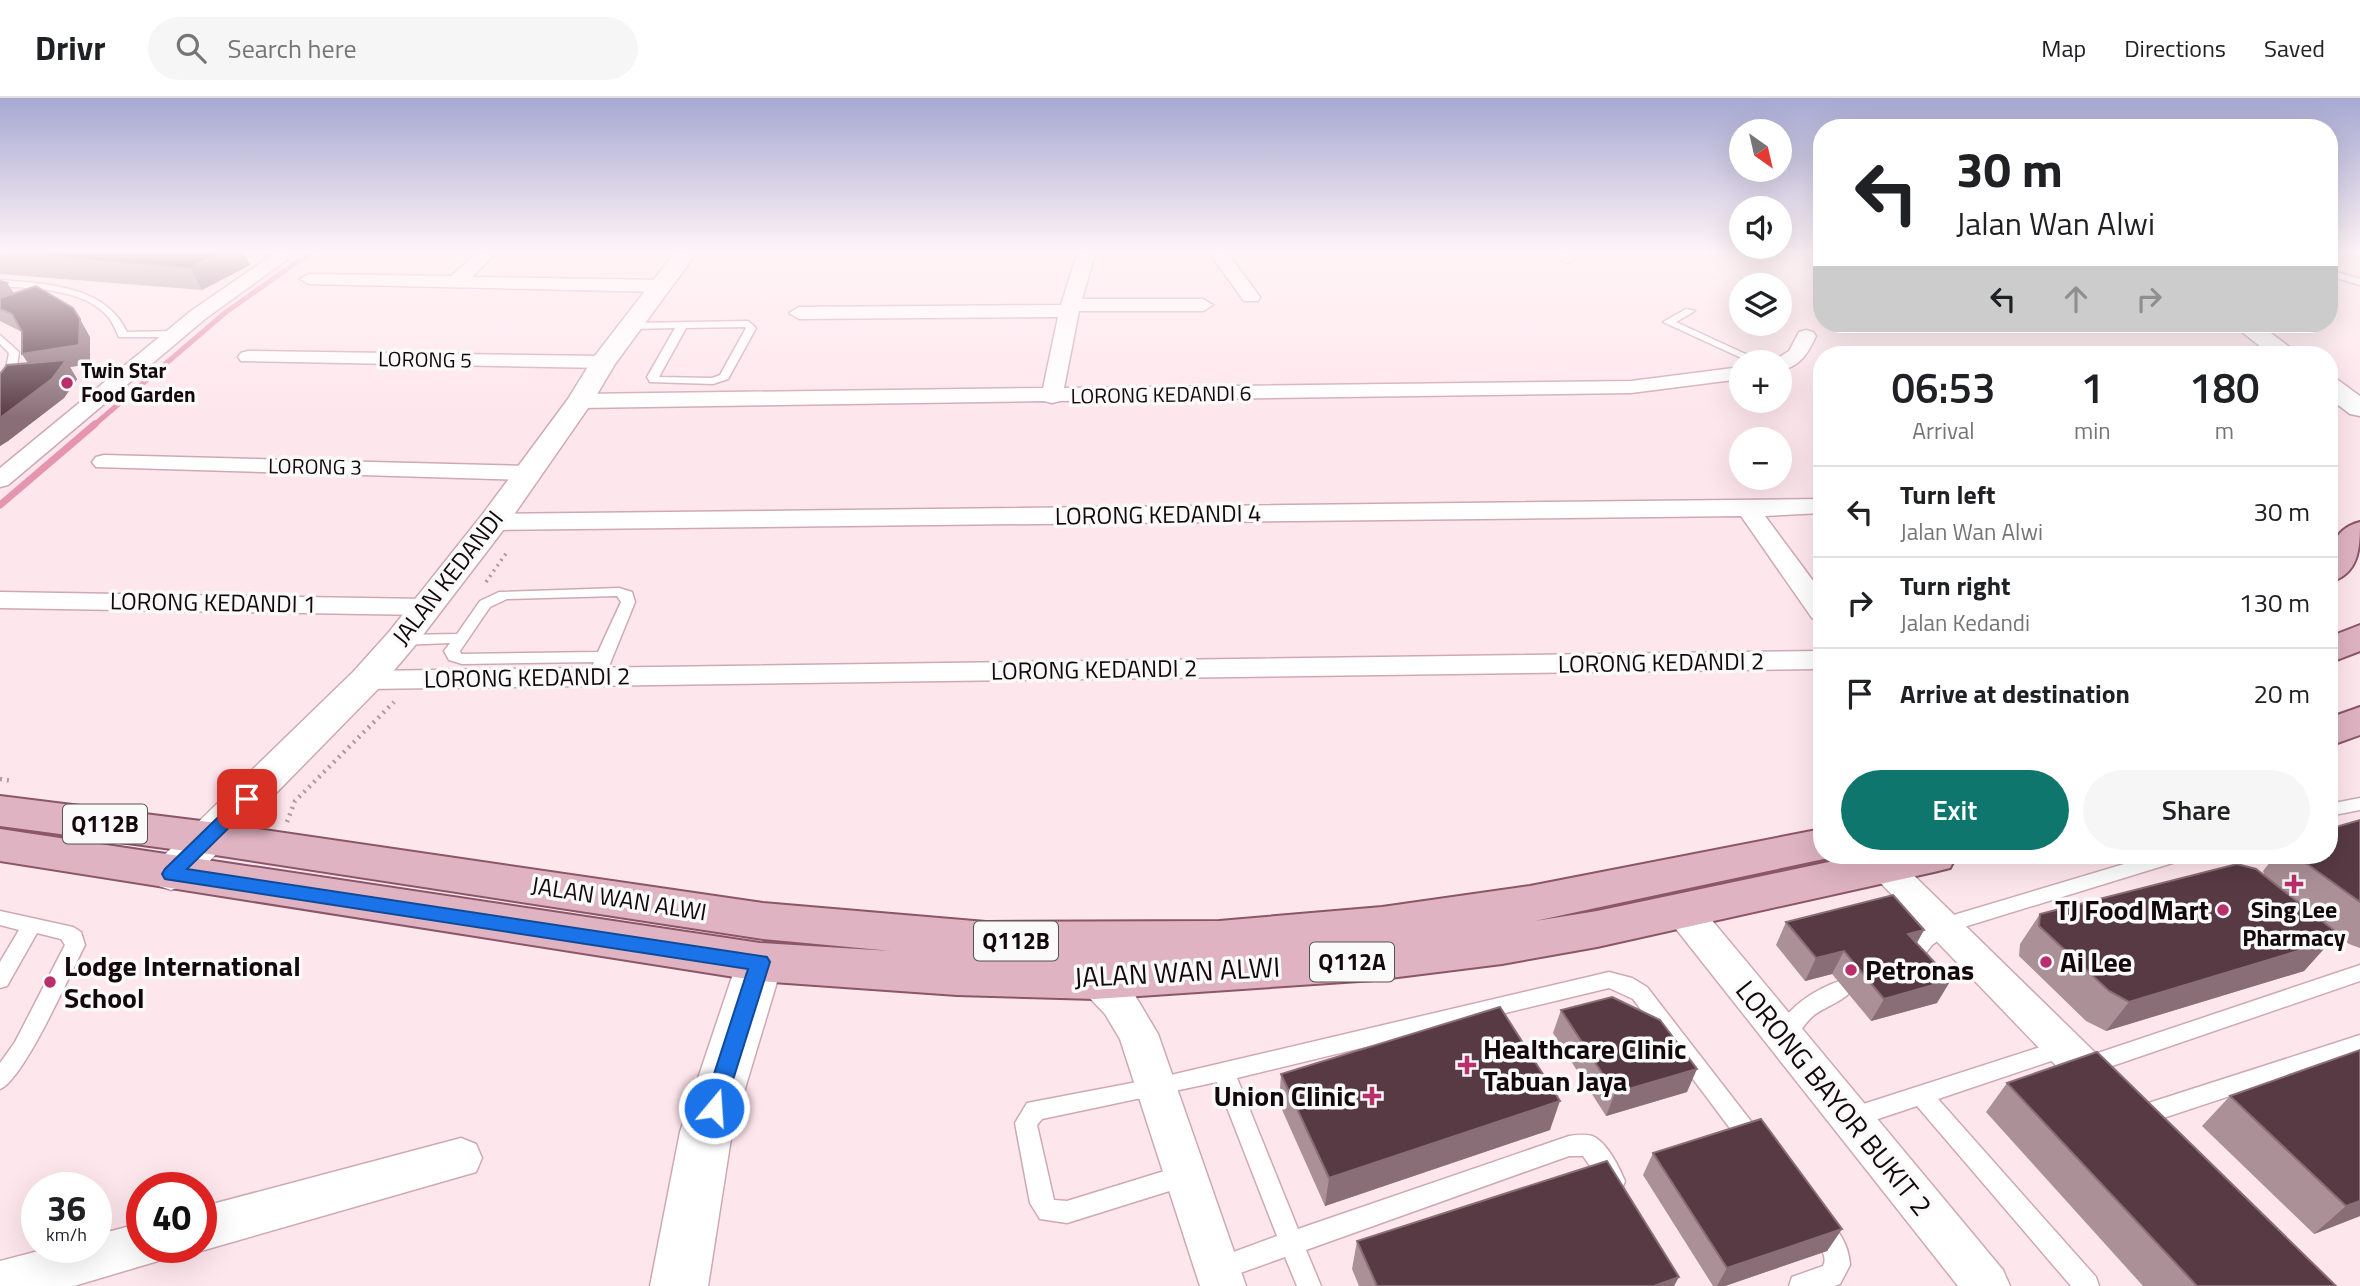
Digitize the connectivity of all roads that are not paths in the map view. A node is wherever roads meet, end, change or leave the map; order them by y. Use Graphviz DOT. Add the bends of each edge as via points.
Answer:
graph roads {
  1 [pos="102,306"];
  2 [pos="210,306"];
  3 [pos="647,306"];
  4 [pos="1139,306"];
  5 [pos="1070,308"];
  6 [pos="1690,311"];
  7 [pos="799,313"];
  8 [pos="633,326"];
  9 [pos="682,326"];
  10 [pos="2256,333"];
  11 [pos="175,334"];
  12 [pos="1807,336"];
  13 [pos="0,338"];
  14 [pos="2275,346"];
  15 [pos="1732,350"];
  16 [pos="248,357"];
  17 [pos="1792,358"];
  18 [pos="603,362"];
  19 [pos="1729,375"];
  20 [pos="0,388"];
  21 [pos="2338,392"];
  22 [pos="1052,397"];
  23 [pos="580,401"];
  24 [pos="2360,408"];
  25 [pos="104,462"];
  26 [pos="10,465"];
  27 [pos="527,473"];
  28 [pos="0,480"];
  29 [pos="1813,506"];
  30 [pos="1748,509"];
  31 [pos="493,522"];
  32 [pos="2360,532"];
  33 [pos="2338,560"];
  34 [pos="1813,599"];
  35 [pos="0,600"];
  36 [pos="426,607"];
  37 [pos="2360,636"];
  38 [pos="459,638"];
  39 [pos="401,640"];
  40 [pos="2338,647"];
  41 [pos="1813,660"];
  42 [pos="600,667"];
  43 [pos="366,680"];
  44 [pos="2360,720"];
  45 [pos="2338,729"];
  46 [pos="2360,743"];
  47 [pos="2338,747"];
  48 [pos="2360,804"];
  49 [pos="2338,808"];
  50 [pos="4,827"];
  51 [pos="209,838"];
  52 [pos="1813,847"];
  53 [pos="1895,864"];
  54 [pos="2146,864"];
  55 [pos="1885,866"];
  56 [pos="171,874"];
  57 [pos="1682,910"];
  58 [pos="0,918"];
  59 [pos="32,925"];
  60 [pos="1944,925"];
  61 [pos="760,962"];
  62 [pos="1903,965"];
  63 [pos="2360,973"];
  64 [pos="1095,979"];
  65 [pos="0,980"];
  66 [pos="1843,988"];
  67 [pos="1783,1036"];
  68 [pos="2360,1044"];
  69 [pos="2074,1057"];
  70 [pos="1224,1072"];
  71 [pos="0,1080"];
  72 [pos="1158,1087"];
  73 [pos="1920,1095"];
  74 [pos="1851,1118"];
  75 [pos="2133,1118"];
  76 [pos="2162,1146"];
  77 [pos="1763,1154"];
  78 [pos="461,1158"];
  79 [pos="1187,1175"];
  80 [pos="1622,1195"];
  81 [pos="1804,1208"];
  82 [pos="217,1225"];
  83 [pos="1290,1243"];
  84 [pos="126,1249"];
  85 [pos="1221,1278"];
  86 [pos="0,1284"];
  87 [pos="679,1286"];
  88 [pos="1309,1286"];
  89 [pos="1801,1286"];
  90 [pos="1987,1286"];
  91 [pos="2087,1286"];
  1 -- 11 [label="lane" via="123,335"];
  2 -- 11 [label="street"];
  3 -- 8 [label="street, JALAN KEDANDI"];
  4 -- 5 [label="street"];
  5 -- 7 [label="street"];
  5 -- 22 [label="street"];
  6 -- 15 [label="lane" via="1668,321"];
  8 -- 9 [label="lane"];
  8 -- 18 [label="street, JALAN KEDANDI"];
  9 -- 9 [label="lane" via="654,380 713,381 724,377 751,328 748,324"];
  10 -- 14 [label="street"];
  11 -- 26 [label="street"];
  12 -- 17 [label="street"];
  13 -- 20 [label="lane" via="14,352 9,379"];
  16 -- 18 [label="street, LORONG 5"];
  18 -- 23 [label="street, JALAN KEDANDI"];
  19 -- 22 [label="street, LORONG KEDANDI 6" via="1632,387"];
  21 -- 24 [label="street"];
  22 -- 23 [label="street, LORONG KEDANDI 6"];
  23 -- 27 [label="street, JALAN KEDANDI"];
  25 -- 27 [label="street, LORONG 3"];
  26 -- 28 [label="street"];
  27 -- 31 [label="street, JALAN KEDANDI"];
  29 -- 30 [label="street, LORONG KEDANDI 4"];
  30 -- 31 [label="street, LORONG KEDANDI 4"];
  30 -- 34 [label="street"];
  31 -- 36 [label="street, JALAN KEDANDI"];
  32 -- 33 [label="main road"];
  35 -- 36 [label="street, LORONG KEDANDI 1"];
  36 -- 39 [label="street, JALAN KEDANDI"];
  37 -- 40 [label="main road"];
  38 -- 39 [label="lane"];
  38 -- 42 [label="lane" via="453,651 454,657 462,659"];
  38 -- 42 [label="lane" via="485,604 504,594 619,592 627,595 628,602"];
  39 -- 43 [label="street, JALAN KEDANDI"];
  41 -- 42 [label="street, LORONG KEDANDI 2"];
  42 -- 43 [label="street, LORONG KEDANDI 2"];
  43 -- 51 [label="street, JALAN KEDANDI"];
  44 -- 45 [label="main road"];
  46 -- 47 [label="main road"];
  48 -- 49 [label="lane"];
  50 -- 51 [label="main road, JALAN WAN ALWI / Q112B"];
  50 -- 56 [label="main road, JALAN WAN ALWI / Q112A"];
  51 -- 52 [label="main road, JALAN WAN ALWI / Q112B" via="763,921 986,941 1219,940 1382,925 1530,904"];
  51 -- 56 [label="street, JALAN KEDANDI"];
  53 -- 55 [label="main road, JALAN WAN ALWI / Q112A"];
  54 -- 60 [label="lane"];
  55 -- 57 [label="main road, JALAN WAN ALWI / Q112A"];
  55 -- 60 [label="street"];
  56 -- 61 [label="main road, JALAN WAN ALWI / Q112A"];
  57 -- 64 [label="main road, JALAN WAN ALWI / Q112A" via="1502,945 1374,961"];
  57 -- 67 [label="street, LORONG BAYOR BUKIT 2"];
  58 -- 59 [label="lane"];
  59 -- 65 [label="lane"];
  59 -- 71 [label="lane" via="66,932 74,937 75,945 22,1048"];
  60 -- 62 [label="lane"];
  60 -- 69 [label="street"];
  61 -- 64 [label="main road, JALAN WAN ALWI / Q112A"];
  61 -- 87 [label="street" via="706,1132"];
  63 -- 69 [label="lane"];
  64 -- 72 [label="street" via="1119,1003 1138,1034"];
  66 -- 67 [label="lane" via="1802,1012"];
  67 -- 74 [label="street, LORONG BAYOR BUKIT 2"];
  68 -- 75 [label="lane"];
  69 -- 73 [label="lane"];
  69 -- 75 [label="street"];
  70 -- 72 [label="lane"];
  70 -- 77 [label="lane" via="1609,980 1640,993"];
  70 -- 83 [label="lane"];
  72 -- 79 [label="street"];
  72 -- 79 [label="lane" via="1035,1110 1026,1123 1042,1203 1048,1211 1067,1213"];
  73 -- 74 [label="lane"];
  73 -- 91 [label="lane"];
  74 -- 90 [label="street, LORONG BAYOR BUKIT 2"];
  75 -- 76 [label="street"];
  78 -- 82 [label="street"];
  79 -- 85 [label="street"];
  80 -- 83 [label="lane" via="1596,1152 1580,1143"];
  81 -- 89 [label="lane" via="1837,1251 1839,1265 1831,1275"];
  83 -- 85 [label="lane"];
  83 -- 88 [label="lane"];
  84 -- 86 [label="street"];
}
